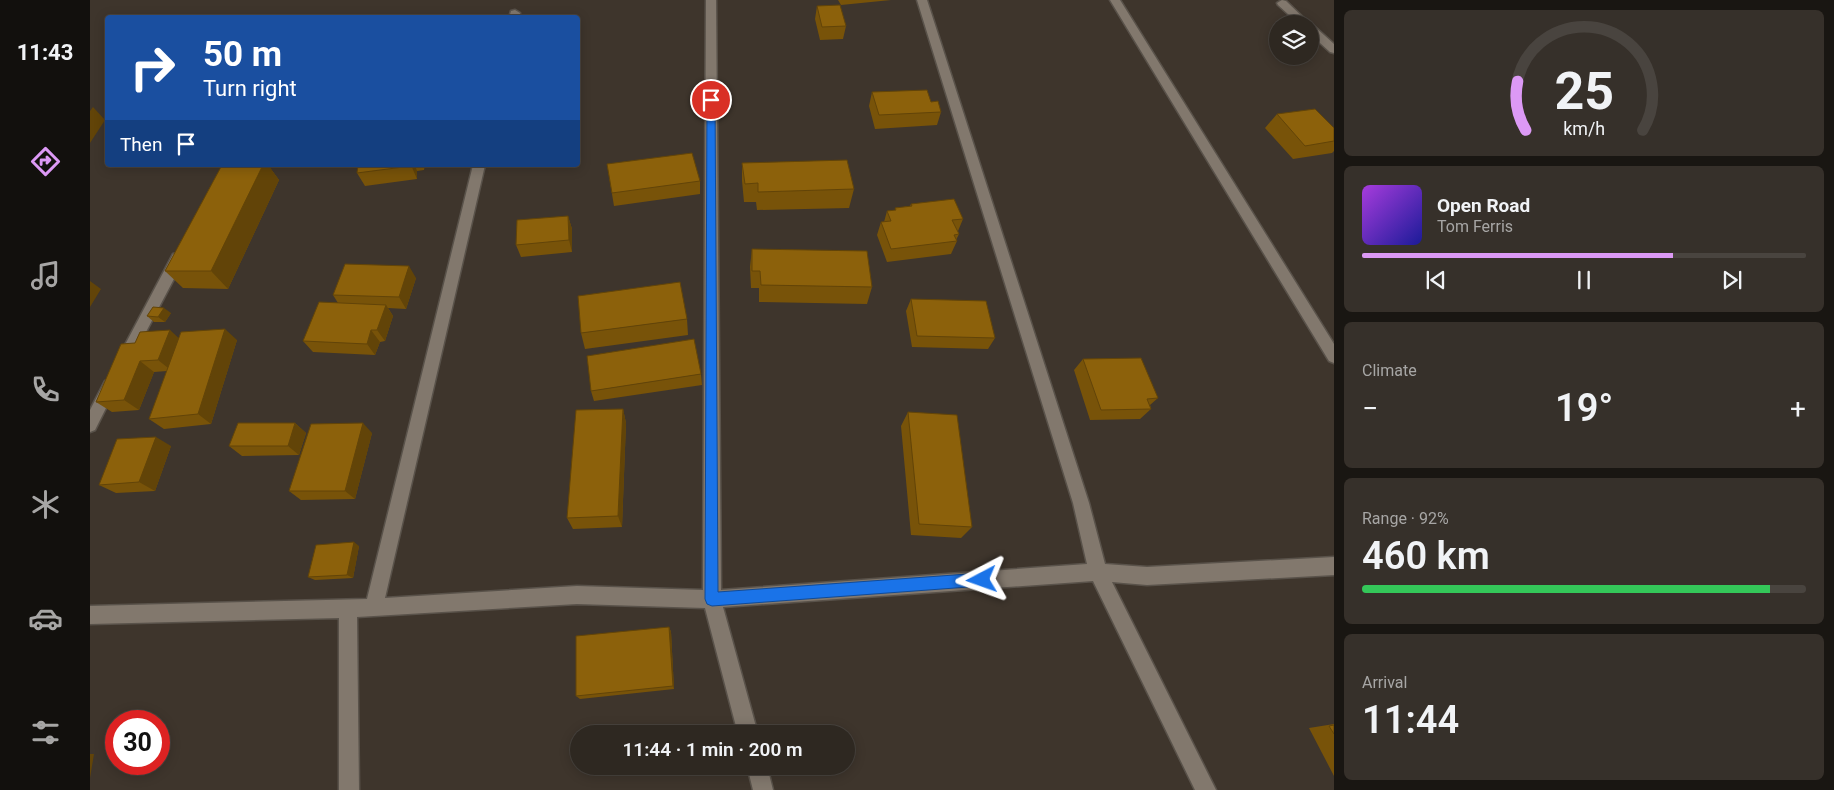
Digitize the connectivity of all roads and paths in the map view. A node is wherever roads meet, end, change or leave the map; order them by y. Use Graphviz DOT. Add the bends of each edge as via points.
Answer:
graph roads {
  1 [pos="711,0"];
  2 [pos="922,0"];
  3 [pos="1115,0"];
  4 [pos="1282,3"];
  5 [pos="1295,15"];
  6 [pos="1319,36"];
  7 [pos="1334,50"];
  8 [pos="479,167"];
  9 [pos="187,242"];
  10 [pos="1334,357"];
  11 [pos="90,425"];
  12 [pos="1334,566"];
  13 [pos="1098,572"];
  14 [pos="712,599"];
  15 [pos="374,608"];
  16 [pos="348,609"];
  17 [pos="90,615"];
  18 [pos="746,725"];
  19 [pos="759,775"];
  20 [pos="349,790"];
  21 [pos="763,790"];
  22 [pos="1206,790"];
  1 -- 14 [label="street"];
  2 -- 13 [label="street" via="1081,503"];
  3 -- 10 [label="street"];
  4 -- 5 [label="street"];
  6 -- 7 [label="street"];
  8 -- 15 [label="street"];
  9 -- 11 [label="street"];
  12 -- 13 [label="street" via="1147,576"];
  13 -- 14 [label="street"];
  13 -- 22 [label="street"];
  14 -- 15 [label="street" via="577,595"];
  14 -- 18 [label="street"];
  15 -- 16 [label="street"];
  16 -- 17 [label="street"];
  16 -- 20 [label="street"];
  19 -- 21 [label="street"];
}
